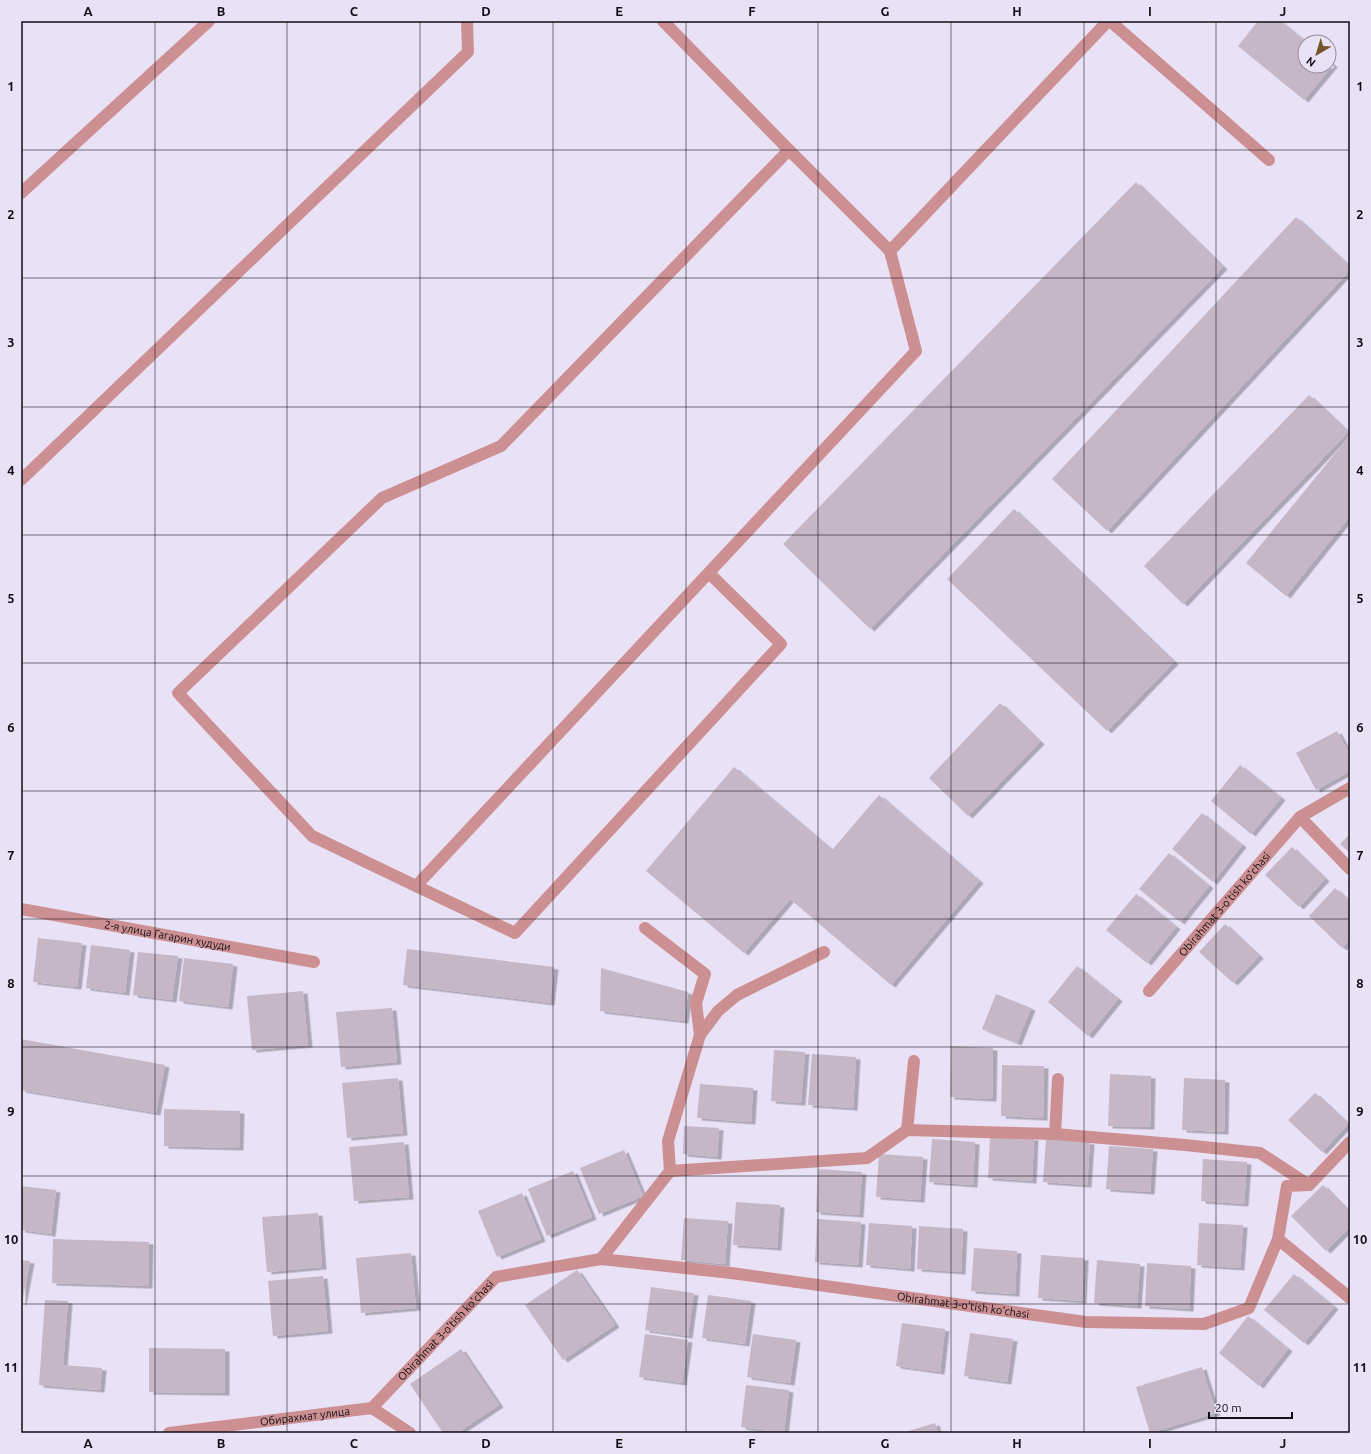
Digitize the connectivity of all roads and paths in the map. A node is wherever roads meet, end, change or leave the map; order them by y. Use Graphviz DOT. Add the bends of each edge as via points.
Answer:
graph roads {
  1 [pos="208,21"];
  2 [pos="467,21"];
  3 [pos="663,21"];
  4 [pos="1109,21"];
  5 [pos="789,150"];
  6 [pos="1269,160"];
  7 [pos="21,193"];
  8 [pos="890,251"];
  9 [pos="21,480"];
  10 [pos="709,573"];
  11 [pos="1350,788"];
  12 [pos="1300,817"];
  13 [pos="1350,869"];
  14 [pos="416,886"];
  15 [pos="21,909"];
  16 [pos="646,928"];
  17 [pos="824,952"];
  18 [pos="314,962"];
  19 [pos="1149,991"];
  20 [pos="700,1035"];
  21 [pos="914,1061"];
  22 [pos="1058,1079"];
  23 [pos="907,1130"];
  24 [pos="1055,1134"];
  25 [pos="1350,1142"];
  26 [pos="670,1171"];
  27 [pos="1309,1185"];
  28 [pos="1278,1239"];
  29 [pos="601,1259"];
  30 [pos="1350,1298"];
  31 [pos="372,1408"];
  32 [pos="169,1433"];
  33 [pos="410,1433"];
  1 -- 7 [label="street"];
  2 -- 9 [label="street" via="468,52"];
  3 -- 5 [label="street"];
  4 -- 6 [label="street"];
  4 -- 8 [label="street"];
  5 -- 8 [label="street"];
  5 -- 14 [label="street" via="501,446 382,498 178,693 312,836"];
  8 -- 10 [label="street" via="916,351"];
  10 -- 14 [label="street"];
  10 -- 14 [label="street" via="781,644 515,933"];
  11 -- 12 [label="street, Obirahmat 3-o'tish ko'chasi"];
  12 -- 13 [label="street"];
  12 -- 19 [label="street, Obirahmat 3-o'tish ko'chasi"];
  15 -- 18 [label="street, 2-я улица Гагарин худуди"];
  16 -- 20 [label="street" via="705,974 696,1003"];
  17 -- 20 [label="street" via="738,994 718,1011"];
  20 -- 26 [label="street" via="668,1141"];
  21 -- 23 [label="street"];
  22 -- 24 [label="street"];
  23 -- 24 [label="street"];
  23 -- 26 [label="street" via="867,1158"];
  24 -- 27 [label="street" via="1260,1153"];
  25 -- 27 [label="street"];
  26 -- 29 [label="street"];
  27 -- 28 [label="street, Obirahmat 3-o'tish ko'chasi" via="1287,1186"];
  28 -- 29 [label="street, Obirahmat 3-o'tish ko'chasi" via="1249,1308 1204,1324 1086,1322 731,1273"];
  28 -- 30 [label="street"];
  29 -- 31 [label="street, Obirahmat 3-o'tish ko'chasi" via="496,1277"];
  31 -- 32 [label="street, Обирахмат улица"];
  31 -- 33 [label="street"];
}
